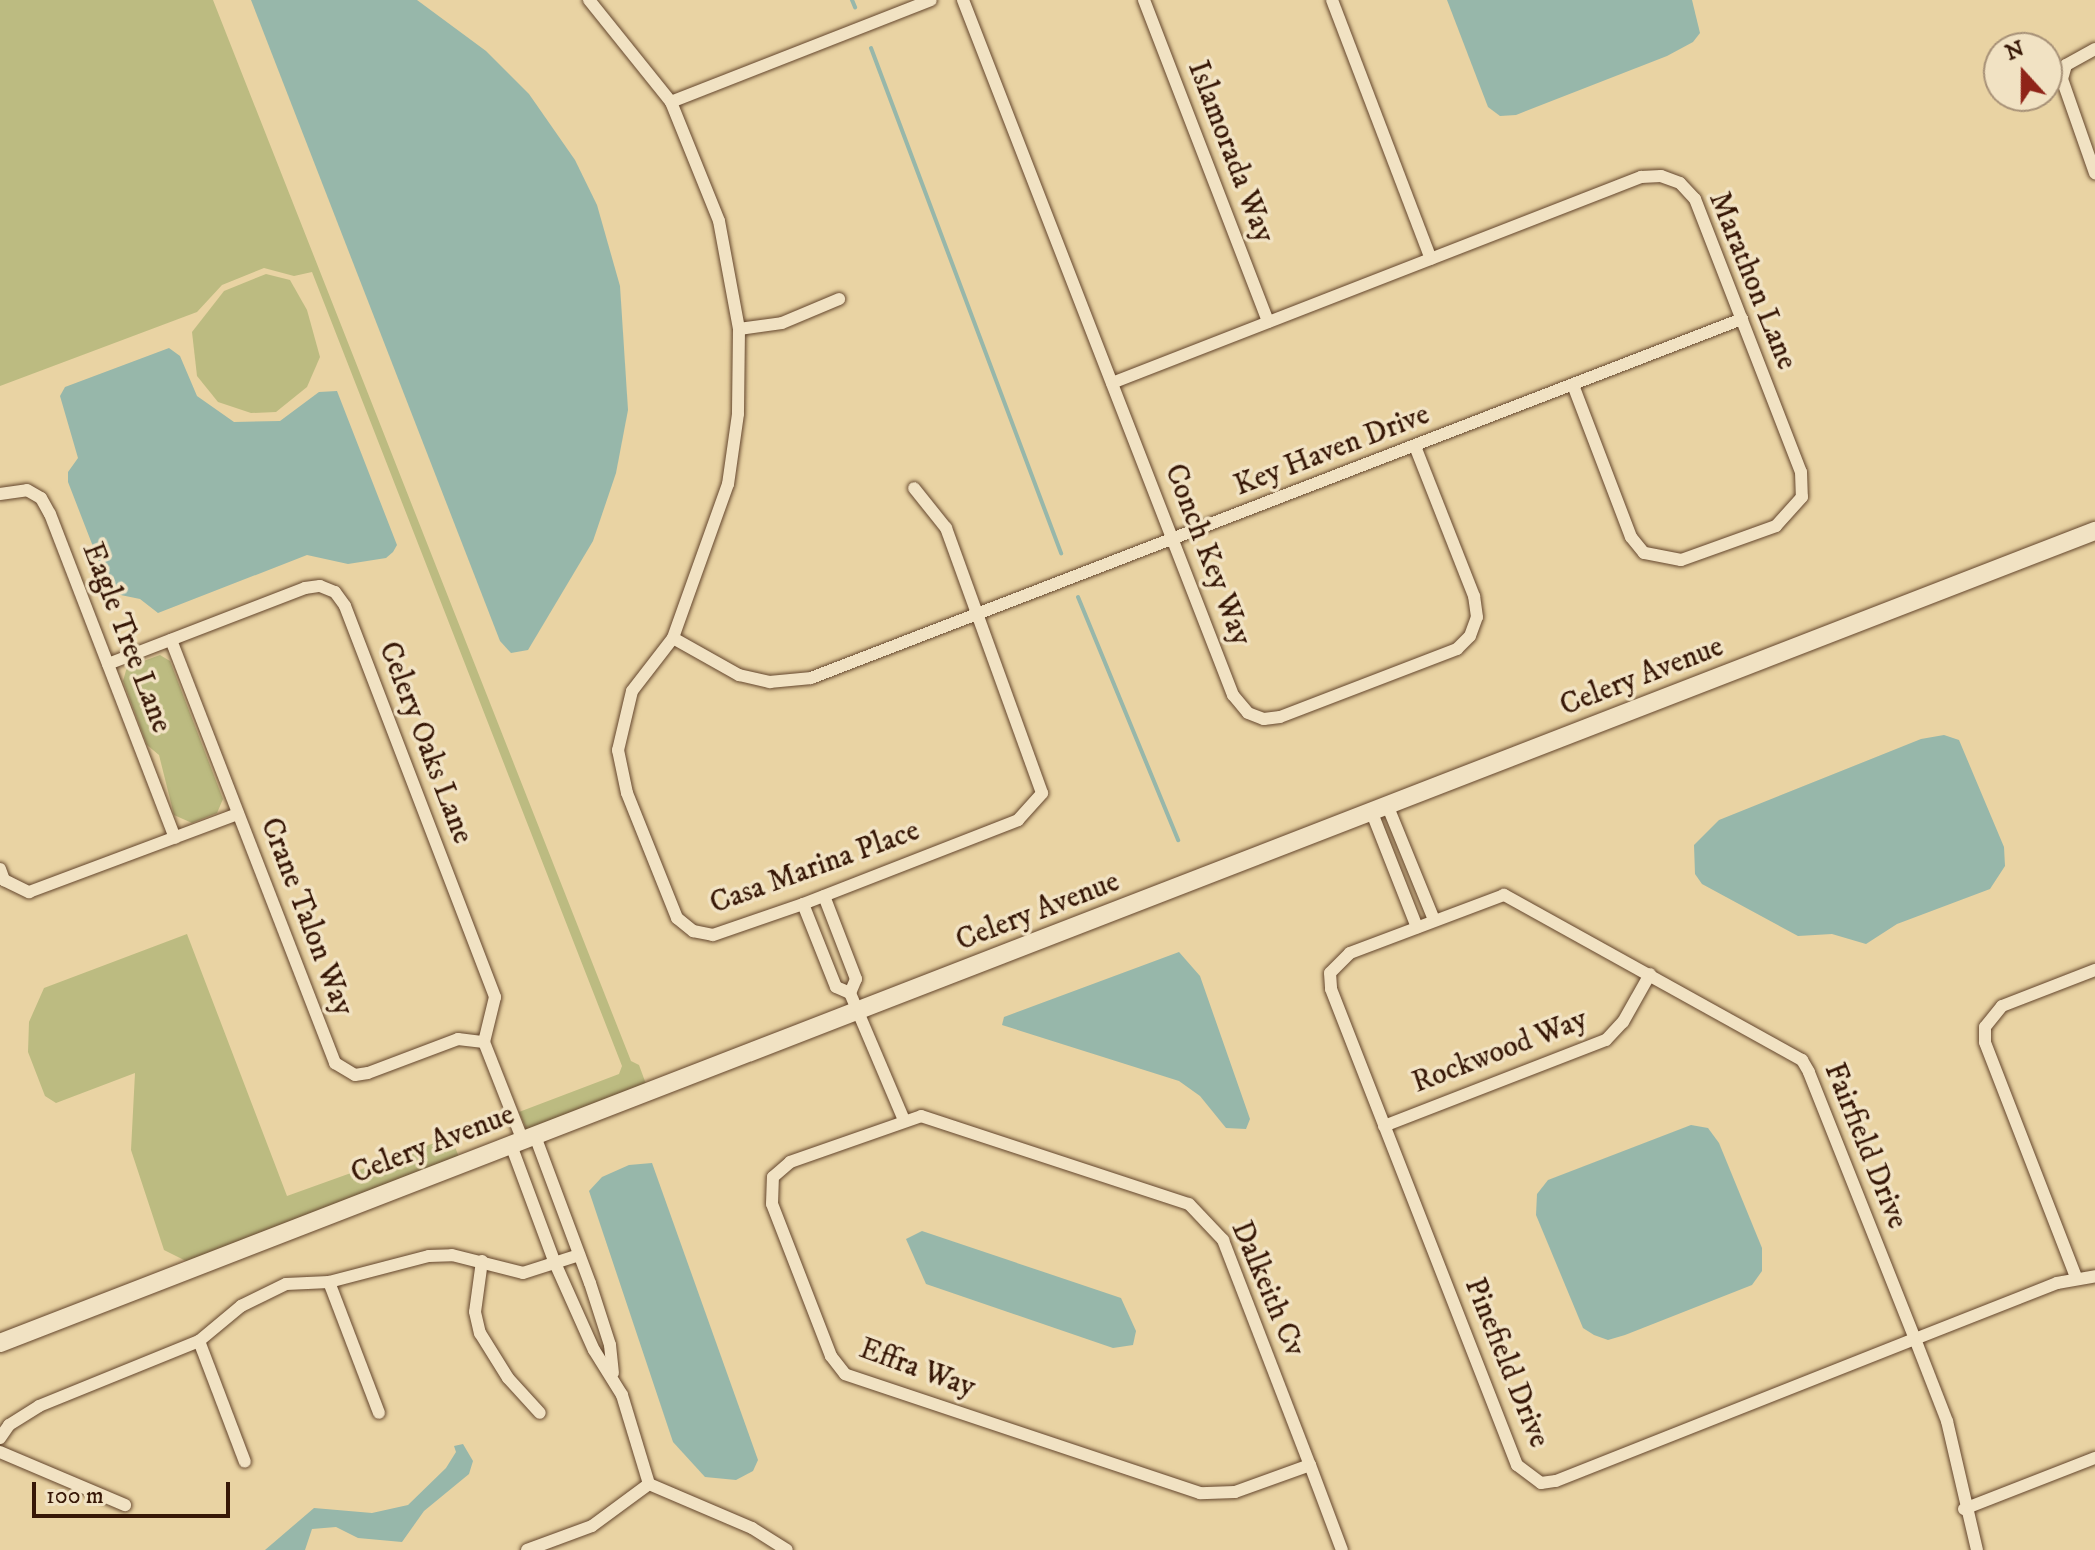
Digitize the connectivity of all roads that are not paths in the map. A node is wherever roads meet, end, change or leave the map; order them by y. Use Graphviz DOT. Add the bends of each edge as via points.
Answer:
graph roads {
  1 [pos="589,0"];
  2 [pos="931,0"];
  3 [pos="963,0"];
  4 [pos="1144,0"];
  5 [pos="1332,0"];
  6 [pos="2095,49"];
  7 [pos="671,102"];
  8 [pos="2095,173"];
  9 [pos="1431,259"];
  10 [pos="839,299"];
  11 [pos="1742,319"];
  12 [pos="1268,322"];
  13 [pos="739,329"];
  14 [pos="1112,383"];
  15 [pos="1573,385"];
  16 [pos="1415,446"];
  17 [pos="914,488"];
  18 [pos="0,494"];
  19 [pos="2095,531"];
  20 [pos="1173,540"];
  21 [pos="981,615"];
  22 [pos="673,638"];
  23 [pos="171,640"];
  24 [pos="108,664"];
  25 [pos="1380,810"];
  26 [pos="238,814"];
  27 [pos="175,838"];
  28 [pos="0,869"];
  29 [pos="824,896"];
  30 [pos="803,904"];
  31 [pos="1434,920"];
  32 [pos="1417,927"];
  33 [pos="2095,970"];
  34 [pos="1650,974"];
  35 [pos="854,1002"];
  36 [pos="484,1042"];
  37 [pos="903,1118"];
  38 [pos="1384,1126"];
  39 [pos="523,1141"];
  40 [pos="579,1255"];
  41 [pos="482,1261"];
  42 [pos="555,1263"];
  43 [pos="2095,1276"];
  44 [pos="2076,1277"];
  45 [pos="329,1282"];
  46 [pos="1915,1339"];
  47 [pos="199,1341"];
  48 [pos="0,1343"];
  49 [pos="613,1373"];
  50 [pos="379,1413"];
  51 [pos="540,1413"];
  52 [pos="0,1438"];
  53 [pos="0,1452"];
  54 [pos="2095,1458"];
  55 [pos="245,1462"];
  56 [pos="1310,1465"];
  57 [pos="649,1484"];
  58 [pos="125,1505"];
  59 [pos="1964,1509"];
  60 [pos="565,1536"];
  61 [pos="527,1550"];
  62 [pos="570,1550"];
  63 [pos="787,1550"];
  64 [pos="1342,1550"];
  65 [pos="1977,1550"];
  1 -- 7 [label="street, Casa Marina Place"];
  2 -- 7 [label="street"];
  3 -- 14 [label="street, Conch Key Way"];
  4 -- 12 [label="street, Islamorada Way"];
  5 -- 9 [label="street"];
  6 -- 8 [label="street" via="2066,65 2062,79"];
  7 -- 13 [label="street, Casa Marina Place" via="719,221"];
  9 -- 11 [label="street, Marathon Lane" via="1641,177 1661,176 1680,183 1695,199"];
  9 -- 12 [label="street, Marathon Lane"];
  10 -- 13 [label="street" via="782,323"];
  11 -- 15 [label="street, Key Haven Drive"];
  11 -- 15 [label="street, Marathon Lane" via="1801,472 1802,497 1776,526 1681,560 1644,553 1631,537"];
  12 -- 14 [label="street, Marathon Lane"];
  13 -- 22 [label="street, Casa Marina Place" via="738,414 728,484"];
  14 -- 20 [label="street, Conch Key Way"];
  15 -- 16 [label="street, Key Haven Drive"];
  16 -- 20 [label="street, Key Haven Drive"];
  16 -- 20 [label="street, Conch Key Way" via="1474,596 1477,617 1470,636 1442,654 1280,717 1248,713 1233,695"];
  17 -- 21 [label="street, Casa Marina Place" via="946,528"];
  18 -- 24 [label="street, Eagle Tree Lane" via="27,490 41,498"];
  19 -- 25 [label="main road, Celery Avenue"];
  20 -- 21 [label="street, Key Haven Drive"];
  21 -- 22 [label="street, Key Haven Drive" via="811,678 770,682 739,675"];
  21 -- 29 [label="street, Casa Marina Place" via="1039,773 1042,793 1035,806 1018,820"];
  22 -- 30 [label="street, Casa Marina Place" via="632,691 618,750 627,793 677,918 693,931 713,935"];
  23 -- 24 [label="street, Celery Oaks Lane"];
  23 -- 26 [label="street, Crane Talon Way"];
  23 -- 36 [label="street, Celery Oaks Lane" via="305,588 335,592 345,606 495,997"];
  24 -- 27 [label="street, Eagle Tree Lane"];
  25 -- 31 [label="street"];
  25 -- 32 [label="street"];
  25 -- 35 [label="main road, Celery Avenue"];
  26 -- 27 [label="street"];
  26 -- 36 [label="street, Crane Talon Way" via="335,1063 355,1075 458,1039"];
  27 -- 28 [label="street" via="29,892 4,880"];
  29 -- 30 [label="street, Casa Marina Place"];
  29 -- 35 [label="street" via="856,979"];
  30 -- 35 [label="street" via="836,987"];
  31 -- 32 [label="street, Fairfield Drive"];
  31 -- 34 [label="street, Fairfield Drive" via="1504,895"];
  32 -- 38 [label="street, Pinefield Drive" via="1350,953 1330,973 1331,989"];
  33 -- 44 [label="street" via="2002,1006 1985,1027 1985,1042"];
  34 -- 38 [label="street, Rockwood Way" via="1623,1022 1606,1040"];
  34 -- 46 [label="street, Fairfield Drive" via="1802,1060"];
  35 -- 37 [label="street"];
  35 -- 39 [label="main road, Celery Avenue"];
  36 -- 39 [label="street"];
  37 -- 56 [label="street, Dalkeith Cv" via="939,1119 1178,1198 1207,1218 1223,1240"];
  37 -- 56 [label="street, Effra Way" via="784,1165 770,1183 772,1204 842,1372 1200,1493 1235,1492"];
  38 -- 46 [label="street, Pinefield Drive" via="1517,1465 1541,1483"];
  39 -- 40 [label="street"];
  39 -- 42 [label="street"];
  39 -- 48 [label="main road, Celery Avenue"];
  40 -- 42 [label="street"];
  40 -- 49 [label="street" via="610,1345"];
  41 -- 42 [label="street" via="523,1273"];
  41 -- 45 [label="street" via="429,1256"];
  41 -- 51 [label="street" via="475,1312 480,1333 508,1378"];
  42 -- 49 [label="street" via="594,1350"];
  43 -- 44 [label="street, Pinefield Drive"];
  44 -- 46 [label="street, Pinefield Drive"];
  45 -- 47 [label="street" via="286,1284 241,1306"];
  45 -- 50 [label="street"];
  46 -- 59 [label="street, Fairfield Drive" via="1952,1438"];
  47 -- 52 [label="street" via="56,1396 9,1425"];
  47 -- 55 [label="street"];
  49 -- 57 [label="street" via="637,1434"];
  53 -- 58 [label="street"];
  54 -- 59 [label="street"];
  56 -- 64 [label="street, Dalkeith Cv"];
  57 -- 60 [label="street" via="611,1515"];
  57 -- 63 [label="street" via="752,1528"];
  59 -- 65 [label="street, Fairfield Drive"];
  60 -- 61 [label="street"];
  60 -- 62 [label="street"];
}
